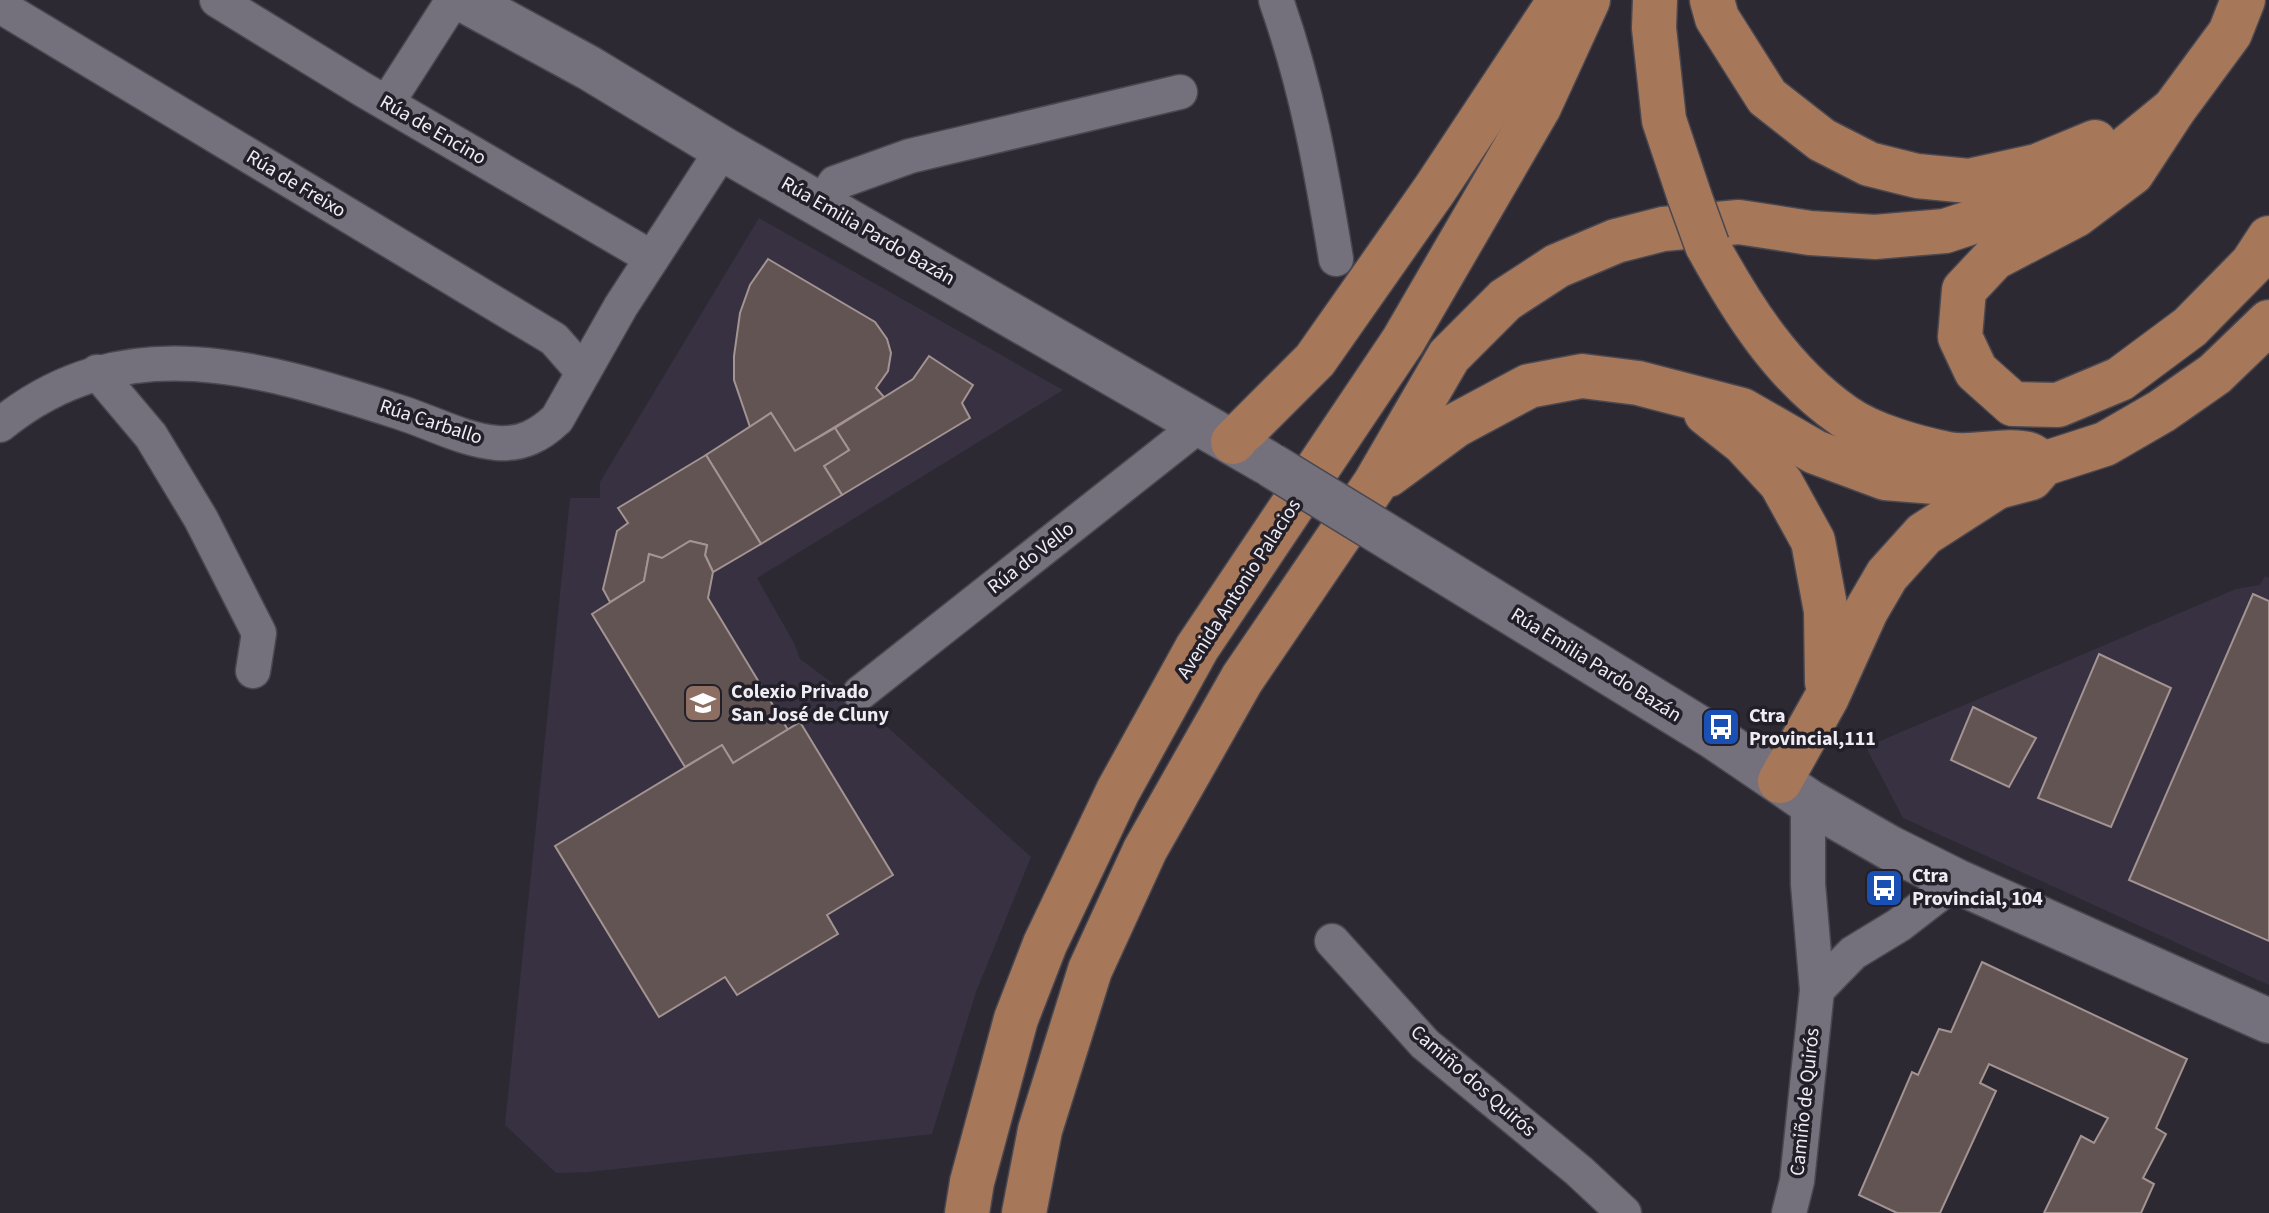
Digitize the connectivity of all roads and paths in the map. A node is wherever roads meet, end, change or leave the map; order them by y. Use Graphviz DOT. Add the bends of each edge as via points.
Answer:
graph roads {
  1 [pos="217,0"];
  2 [pos="453,0"];
  3 [pos="464,0"];
  4 [pos="1276,0"];
  5 [pos="1560,0"];
  6 [pos="1588,0"];
  7 [pos="1655,0"];
  8 [pos="1712,0"];
  9 [pos="2243,0"];
  10 [pos="0,6"];
  11 [pos="1180,92"];
  12 [pos="387,103"];
  13 [pos="2174,109"];
  14 [pos="723,149"];
  15 [pos="821,204"];
  16 [pos="2269,238"];
  17 [pos="652,258"];
  18 [pos="1336,259"];
  19 [pos="2269,322"];
  20 [pos="97,372"];
  21 [pos="583,372"];
  22 [pos="1682,394"];
  23 [pos="0,425"];
  24 [pos="1218,433"];
  25 [pos="2043,464"];
  26 [pos="1374,485"];
  27 [pos="1997,487"];
  28 [pos="253,671"];
  29 [pos="860,693"];
  30 [pos="1827,697"];
  31 [pos="1794,791"];
  32 [pos="1956,881"];
  33 [pos="1332,941"];
  34 [pos="1817,990"];
  35 [pos="2269,1021"];
  36 [pos="967,1213"];
  37 [pos="1024,1213"];
  38 [pos="1624,1213"];
  39 [pos="1789,1213"];
  1 -- 12 [label="street, Rúa de Encino"];
  2 -- 12 [label="street"];
  3 -- 14 [label="street, Rúa Emilia Pardo Bazán"];
  4 -- 18 [label="street" via="1316,138"];
  5 -- 24 [label="main road" via="1315,360"];
  6 -- 36 [label="main road, Avenida Antonio Palacios" via="1539,107 1403,341 1197,648 1118,791 1045,944 1016,1019"];
  7 -- 25 [label="main road, bridge" via="1664,120 1707,245 1761,333 1800,379 1846,418 1951,455 2029,454"];
  8 -- 13 [label="main road" via="1717,18 1767,97 1822,140 1869,164 1917,176 1969,181 2037,166"];
  9 -- 13 [label="main road" via="2230,33"];
  10 -- 21 [label="street, Rúa de Freixo" via="554,339"];
  11 -- 15 [label="street" via="910,156 835,183"];
  12 -- 17 [label="street, Rúa de Encino"];
  13 -- 16 [label="main road" via="2132,173 2076,215 1994,258 1964,290 1960,337 1976,371 2013,404 2058,405 2120,379 2190,327 2252,264"];
  13 -- 26 [label="main road" via="2107,164 2043,199 1945,231 1875,237 1739,222 1694,226 1616,241 1557,266 1505,300 1449,356"];
  14 -- 15 [label="street, Rúa Emilia Pardo Bazán"];
  14 -- 17 [label="street, Rúa Carballo"];
  15 -- 24 [label="street, Rúa Emilia Pardo Bazán"];
  17 -- 21 [label="street, Rúa Carballo"];
  19 -- 25 [label="main road" via="2215,374 2162,411 2105,444"];
  20 -- 21 [label="street, Rúa Carballo" via="167,363 260,372 496,443 527,440 544,431 557,419"];
  20 -- 23 [label="street, Rúa Carballo" via="45,393"];
  20 -- 28 [label="street" via="151,436 201,519 259,633"];
  22 -- 26 [label="main road" via="1582,376 1529,386 1456,425"];
  22 -- 27 [label="main road" via="1742,410 1815,452 1885,478"];
  22 -- 30 [label="main road" via="1744,443 1781,483 1813,541 1826,611"];
  24 -- 29 [label="street, Rúa do Vello"];
  24 -- 31 [label="street, Rúa Emilia Pardo Bazán, bridge"];
  25 -- 27 [label="main road" via="2031,478"];
  26 -- 37 [label="main road" via="1242,679 1145,850 1090,970 1040,1130"];
  27 -- 30 [label="main road" via="1924,534 1887,575"];
  30 -- 31 [label="main road"];
  31 -- 32 [label="street, Rúa Emilia Pardo Bazán"];
  31 -- 34 [label="street, Camiño de Quirós"];
  32 -- 34 [label="street" via="1853,953"];
  32 -- 35 [label="street, Rúa Emilia Pardo Bazán"];
  33 -- 38 [label="street, Camiño dos Quirós" via="1425,1044"];
  34 -- 39 [label="street, Camiño de Quirós"];
}
